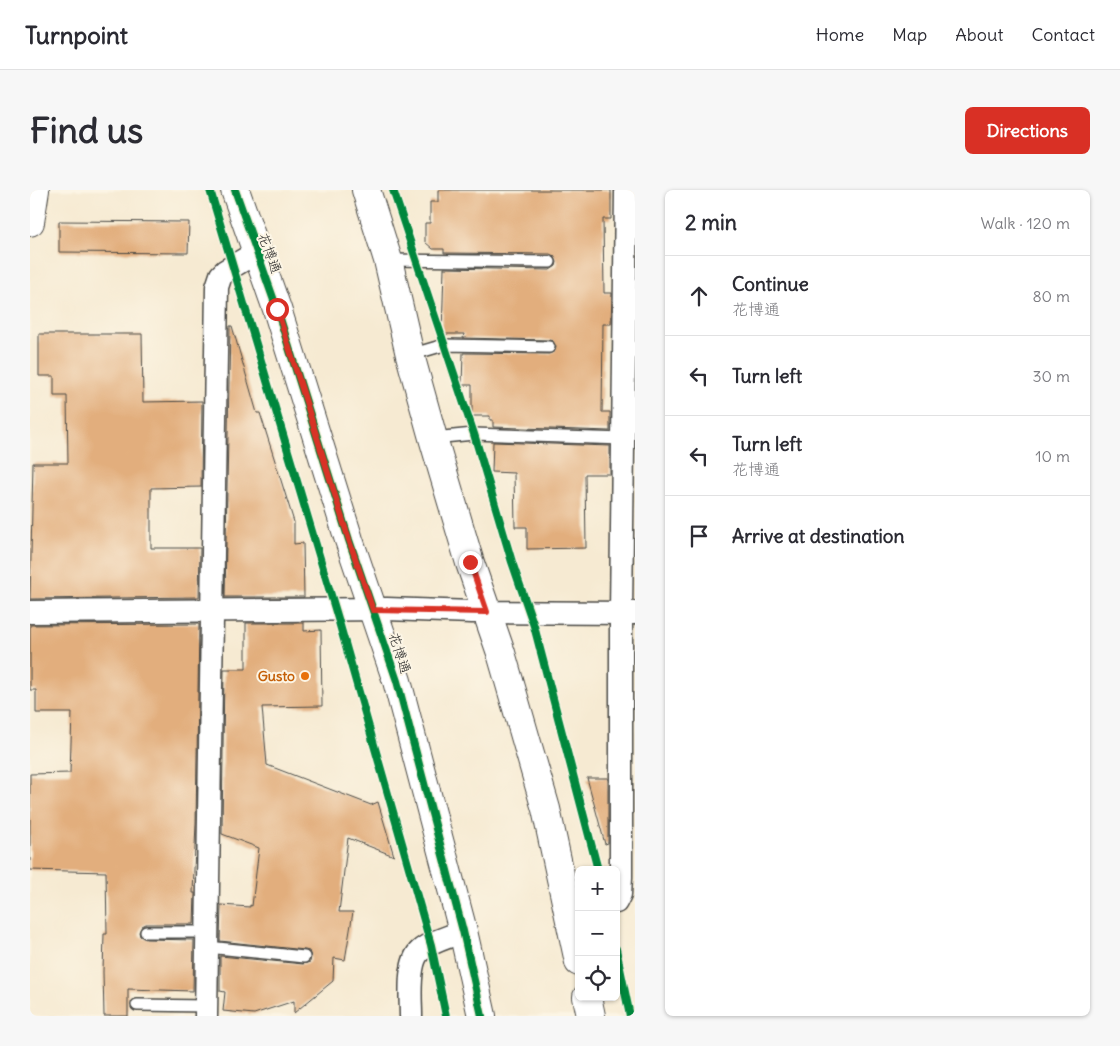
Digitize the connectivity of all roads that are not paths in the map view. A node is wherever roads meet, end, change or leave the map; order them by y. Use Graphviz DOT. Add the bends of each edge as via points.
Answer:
graph roads {
  1 [pos="35,190"];
  2 [pos="235,190"];
  3 [pos="366,190"];
  4 [pos="626,190"];
  5 [pos="30,222"];
  6 [pos="257,252"];
  7 [pos="388,260"];
  8 [pos="550,262"];
  9 [pos="549,347"];
  10 [pos="410,355"];
  11 [pos="434,438"];
  12 [pos="627,452"];
  13 [pos="213,610"];
  14 [pos="373,610"];
  15 [pos="30,612"];
  16 [pos="487,612"];
  17 [pos="628,613"];
  18 [pos="620,894"];
  19 [pos="575,919"];
  20 [pos="463,931"];
  21 [pos="146,932"];
  22 [pos="208,939"];
  23 [pos="304,957"];
  24 [pos="588,1001"];
  25 [pos="137,1005"];
  26 [pos="206,1011"];
  27 [pos="411,1016"];
  28 [pos="482,1016"];
  29 [pos="591,1016"];
  1 -- 5 [label="street"];
  2 -- 6 [label="street, 花博通"];
  3 -- 7 [label="street"];
  4 -- 12 [label="street"];
  6 -- 13 [label="street" via="225,271 217,287"];
  6 -- 14 [label="street, 花博通"];
  7 -- 8 [label="lane"];
  7 -- 10 [label="street"];
  9 -- 10 [label="lane" via="444,346"];
  10 -- 11 [label="street"];
  11 -- 12 [label="lane" via="474,434"];
  11 -- 16 [label="street"];
  12 -- 17 [label="street"];
  13 -- 14 [label="street"];
  13 -- 15 [label="street"];
  13 -- 22 [label="street"];
  14 -- 16 [label="street"];
  14 -- 20 [label="street, 花博通" via="397,682"];
  16 -- 17 [label="street"];
  16 -- 19 [label="street"];
  17 -- 18 [label="street"];
  20 -- 27 [label="street" via="421,950 416,956"];
  20 -- 28 [label="street, 花博通"];
  21 -- 22 [label="lane"];
  22 -- 23 [label="lane"];
  22 -- 26 [label="street"];
  24 -- 29 [label="street"];
  25 -- 26 [label="lane"];
}
